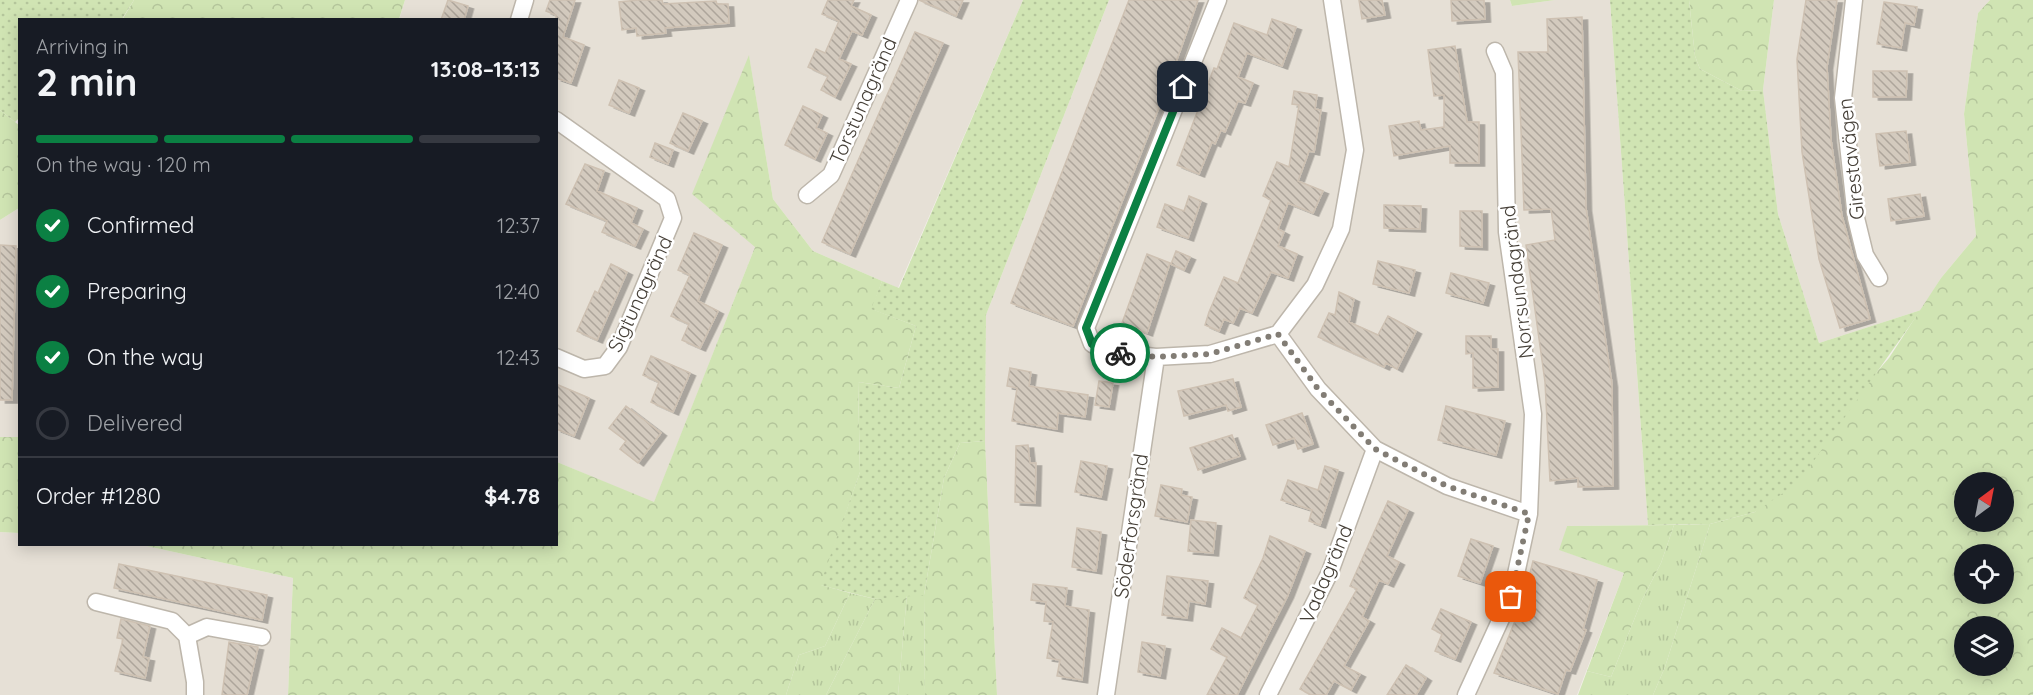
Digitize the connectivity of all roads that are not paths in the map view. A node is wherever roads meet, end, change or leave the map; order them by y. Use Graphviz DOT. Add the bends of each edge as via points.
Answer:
graph roads {
  1 [pos="525,0"];
  2 [pos="909,0"];
  3 [pos="1218,0"];
  4 [pos="1332,0"];
  5 [pos="1854,0"];
  6 [pos="520,18"];
  7 [pos="1495,51"];
  8 [pos="558,121"];
  9 [pos="807,195"];
  10 [pos="1879,278"];
  11 [pos="1278,334"];
  12 [pos="1156,357"];
  13 [pos="558,358"];
  14 [pos="1375,449"];
  15 [pos="1529,514"];
  16 [pos="96,602"];
  17 [pos="187,636"];
  18 [pos="262,637"];
  19 [pos="195,695"];
  20 [pos="1106,695"];
  21 [pos="1268,695"];
  22 [pos="1466,695"];
  1 -- 6 [label="street"];
  2 -- 9 [label="street, Torstunagränd" via="831,175"];
  3 -- 12 [label="street" via="1086,328 1092,344 1110,352"];
  4 -- 11 [label="street" via="1355,150 1341,229 1315,285"];
  5 -- 10 [label="street, Girestavägen" via="1843,98 1856,218 1865,255"];
  7 -- 15 [label="street, Norrsundagränd" via="1504,72 1507,232 1533,414"];
  8 -- 13 [label="street, Sigtunagränd" via="667,199 674,218 619,347 605,366 584,369"];
  11 -- 12 [label="street" via="1210,354"];
  11 -- 14 [label="street" via="1318,389"];
  12 -- 20 [label="street, Söderforsgränd"];
  14 -- 15 [label="street" via="1447,486"];
  14 -- 21 [label="street, Vadagränd" via="1330,572"];
  15 -- 22 [label="street, Norrsundagränd" via="1511,597"];
  16 -- 17 [label="street" via="172,621"];
  17 -- 18 [label="street" via="207,627"];
  17 -- 19 [label="street"];
}
